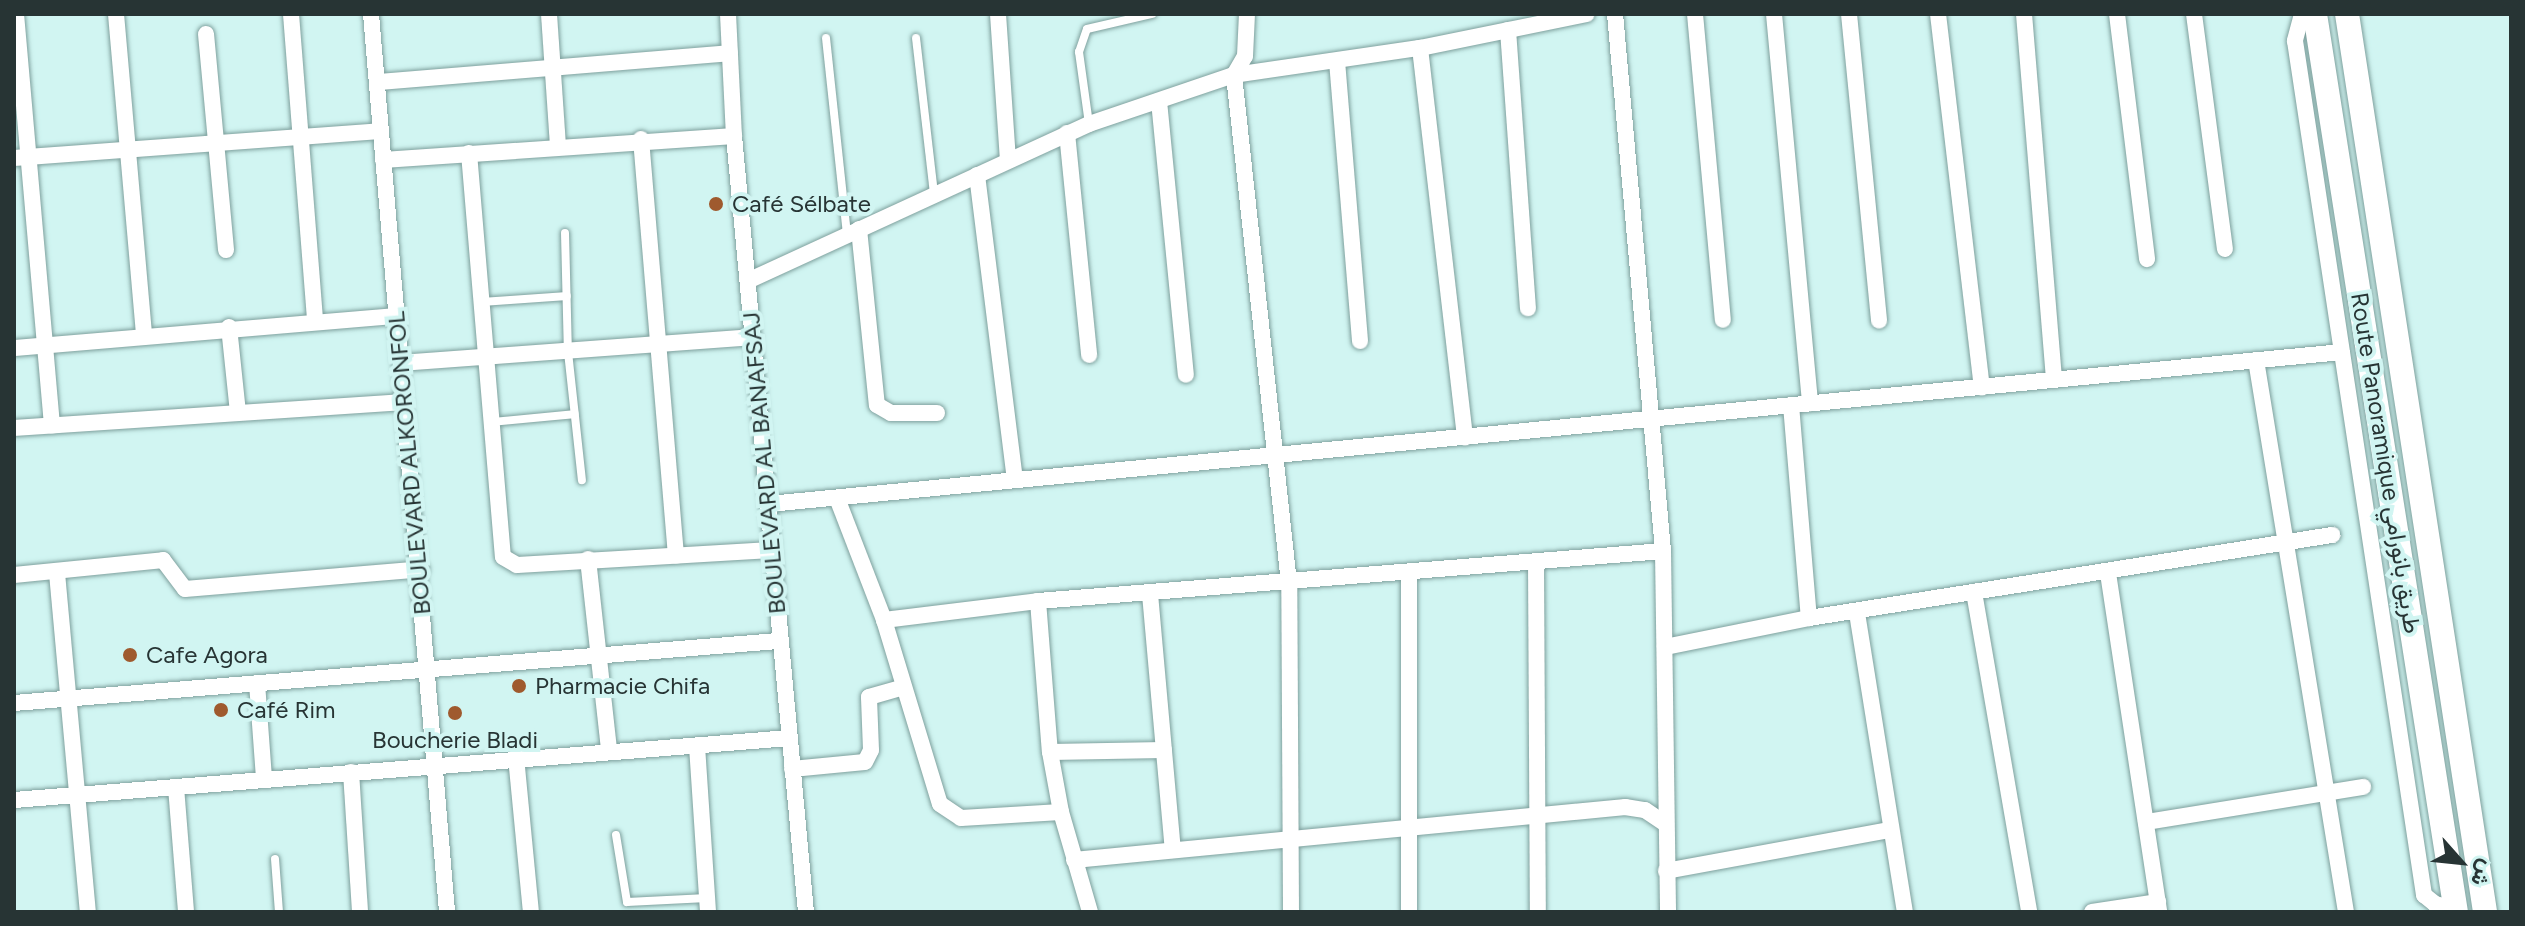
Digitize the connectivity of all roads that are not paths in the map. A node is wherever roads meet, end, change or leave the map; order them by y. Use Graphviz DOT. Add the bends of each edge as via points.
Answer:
graph roads {
  1 [pos="16,14"];
  2 [pos="116,14"];
  3 [pos="291,14"];
  4 [pos="371,14"];
  5 [pos="549,14"];
  6 [pos="728,14"];
  7 [pos="998,14"];
  8 [pos="1152,14"];
  9 [pos="1247,14"];
  10 [pos="1587,14"];
  11 [pos="1615,14"];
  12 [pos="1695,14"];
  13 [pos="1774,14"];
  14 [pos="1849,14"];
  15 [pos="1938,14"];
  16 [pos="2024,14"];
  17 [pos="2117,14"];
  18 [pos="2194,14"];
  19 [pos="2302,14"];
  20 [pos="2315,14"];
  21 [pos="2347,14"];
  22 [pos="1508,30"];
  23 [pos="206,34"];
  24 [pos="826,38"];
  25 [pos="916,38"];
  26 [pos="1420,48"];
  27 [pos="730,53"];
  28 [pos="1337,61"];
  29 [pos="553,65"];
  30 [pos="1234,75"];
  31 [pos="378,82"];
  32 [pos="1159,101"];
  33 [pos="1089,124"];
  34 [pos="380,131"];
  35 [pos="1067,133"];
  36 [pos="734,136"];
  37 [pos="301,138"];
  38 [pos="641,139"];
  39 [pos="215,144"];
  40 [pos="558,146"];
  41 [pos="125,150"];
  42 [pos="469,153"];
  43 [pos="20,157"];
  44 [pos="1008,159"];
  45 [pos="383,160"];
  46 [pos="977,175"];
  47 [pos="934,194"];
  48 [pos="853,232"];
  49 [pos="565,233"];
  50 [pos="2225,249"];
  51 [pos="226,250"];
  52 [pos="2147,259"];
  53 [pos="750,280"];
  54 [pos="567,296"];
  55 [pos="482,302"];
  56 [pos="1528,308"];
  57 [pos="395,316"];
  58 [pos="1723,320"];
  59 [pos="315,321"];
  60 [pos="1879,321"];
  61 [pos="229,327"];
  62 [pos="144,333"];
  63 [pos="753,337"];
  64 [pos="1360,341"];
  65 [pos="42,345"];
  66 [pos="657,346"];
  67 [pos="14,348"];
  68 [pos="568,352"];
  69 [pos="2342,352"];
  70 [pos="1089,355"];
  71 [pos="487,358"];
  72 [pos="2256,360"];
  73 [pos="401,363"];
  74 [pos="1186,375"];
  75 [pos="2054,380"];
  76 [pos="1982,387"];
  77 [pos="404,402"];
  78 [pos="1810,403"];
  79 [pos="1791,405"];
  80 [pos="238,412"];
  81 [pos="937,413"];
  82 [pos="575,414"];
  83 [pos="1653,419"];
  84 [pos="492,422"];
  85 [pos="52,425"];
  86 [pos="14,428"];
  87 [pos="1465,437"];
  88 [pos="1273,455"];
  89 [pos="582,480"];
  90 [pos="1015,480"];
  91 [pos="837,498"];
  92 [pos="769,504"];
  93 [pos="2332,535"];
  94 [pos="2288,544"];
  95 [pos="772,550"];
  96 [pos="1663,551"];
  97 [pos="676,556"];
  98 [pos="588,559"];
  99 [pos="1536,561"];
  100 [pos="421,569"];
  101 [pos="1409,572"];
  102 [pos="57,573"];
  103 [pos="2108,573"];
  104 [pos="14,575"];
  105 [pos="1289,583"];
  106 [pos="1974,592"];
  107 [pos="1150,594"];
  108 [pos="1038,601"];
  109 [pos="1857,613"];
  110 [pos="1809,618"];
  111 [pos="884,620"];
  112 [pos="778,641"];
  113 [pos="1665,647"];
  114 [pos="598,654"];
  115 [pos="426,668"];
  116 [pos="257,683"];
  117 [pos="904,687"];
  118 [pos="68,699"];
  119 [pos="14,703"];
  120 [pos="789,738"];
  121 [pos="697,746"];
  122 [pos="609,749"];
  123 [pos="1164,750"];
  124 [pos="1050,752"];
  125 [pos="516,757"];
  126 [pos="435,765"];
  127 [pos="792,769"];
  128 [pos="351,772"];
  129 [pos="264,779"];
  130 [pos="176,787"];
  131 [pos="2363,787"];
  132 [pos="2327,793"];
  133 [pos="78,795"];
  134 [pos="14,800"];
  135 [pos="1061,812"];
  136 [pos="1534,815"];
  137 [pos="1663,822"];
  138 [pos="2146,822"];
  139 [pos="1411,827"];
  140 [pos="1890,830"];
  141 [pos="616,835"];
  142 [pos="1292,839"];
  143 [pos="1173,850"];
  144 [pos="275,859"];
  145 [pos="1074,860"];
  146 [pos="1666,871"];
  147 [pos="708,905"];
  148 [pos="2159,907"];
  149 [pos="2456,911"];
  150 [pos="88,912"];
  151 [pos="186,912"];
  152 [pos="279,912"];
  153 [pos="360,912"];
  154 [pos="447,912"];
  155 [pos="531,912"];
  156 [pos="806,912"];
  157 [pos="1090,912"];
  158 [pos="1291,912"];
  159 [pos="1409,912"];
  160 [pos="1538,912"];
  161 [pos="1668,912"];
  162 [pos="1905,912"];
  163 [pos="2029,912"];
  164 [pos="2092,912"];
  165 [pos="2346,912"];
  166 [pos="2485,912"];
  1 -- 43 [label="street"];
  2 -- 41 [label="street"];
  3 -- 37 [label="street"];
  4 -- 31 [label="street, BOULEVARD ALKORONFOL"];
  5 -- 29 [label="street"];
  6 -- 27 [label="street, BOULEVARD AL BANAFSAJ"];
  7 -- 44 [label="street"];
  8 -- 33 [label="lane" via="1087,29 1079,52"];
  9 -- 30 [label="street" via="1245,56"];
  10 -- 22 [label="street"];
  11 -- 83 [label="street"];
  12 -- 58 [label="street"];
  13 -- 78 [label="street"];
  14 -- 60 [label="street"];
  15 -- 76 [label="street"];
  16 -- 75 [label="street"];
  17 -- 52 [label="street"];
  18 -- 50 [label="street"];
  19 -- 69 [label="street" via="2295,41"];
  20 -- 149 [label="street, Route Panoramique طريق بانورامي"];
  21 -- 166 [label="street, Route Panoramique طريق بانورامي"];
  22 -- 26 [label="street"];
  22 -- 56 [label="street"];
  23 -- 39 [label="street"];
  24 -- 48 [label="lane"];
  25 -- 47 [label="lane"];
  26 -- 28 [label="street"];
  26 -- 87 [label="street"];
  27 -- 29 [label="street"];
  27 -- 36 [label="street, BOULEVARD AL BANAFSAJ"];
  28 -- 30 [label="street"];
  28 -- 64 [label="street"];
  29 -- 31 [label="street"];
  29 -- 40 [label="street"];
  30 -- 32 [label="street"];
  30 -- 88 [label="street"];
  31 -- 34 [label="street, BOULEVARD ALKORONFOL"];
  32 -- 33 [label="street"];
  32 -- 74 [label="street"];
  33 -- 35 [label="street"];
  34 -- 37 [label="street"];
  34 -- 45 [label="street, BOULEVARD ALKORONFOL"];
  35 -- 44 [label="street"];
  35 -- 70 [label="street"];
  36 -- 38 [label="street"];
  36 -- 53 [label="street, BOULEVARD AL BANAFSAJ"];
  37 -- 39 [label="street"];
  37 -- 59 [label="street"];
  38 -- 40 [label="street"];
  38 -- 66 [label="street"];
  39 -- 41 [label="street"];
  39 -- 51 [label="street"];
  40 -- 42 [label="street"];
  41 -- 43 [label="street"];
  41 -- 62 [label="street"];
  42 -- 45 [label="street"];
  42 -- 55 [label="street"];
  43 -- 65 [label="street"];
  44 -- 46 [label="street"];
  45 -- 57 [label="street, BOULEVARD ALKORONFOL"];
  46 -- 47 [label="street"];
  46 -- 90 [label="street"];
  47 -- 48 [label="street"];
  48 -- 53 [label="street"];
  48 -- 81 [label="street" via="877,405 899,414"];
  49 -- 54 [label="lane"];
  53 -- 63 [label="street, BOULEVARD AL BANAFSAJ"];
  54 -- 55 [label="lane"];
  54 -- 68 [label="lane"];
  55 -- 71 [label="street"];
  57 -- 59 [label="street"];
  57 -- 73 [label="street, BOULEVARD ALKORONFOL"];
  59 -- 61 [label="street"];
  61 -- 62 [label="street"];
  61 -- 80 [label="street"];
  62 -- 65 [label="street"];
  63 -- 66 [label="street"];
  63 -- 92 [label="street, BOULEVARD AL BANAFSAJ"];
  65 -- 67 [label="street"];
  65 -- 85 [label="street"];
  66 -- 68 [label="street"];
  66 -- 97 [label="street"];
  68 -- 71 [label="street"];
  68 -- 82 [label="lane"];
  69 -- 72 [label="street"];
  69 -- 149 [label="street" via="2424,895"];
  71 -- 73 [label="street"];
  71 -- 84 [label="street"];
  72 -- 75 [label="street"];
  72 -- 94 [label="street"];
  73 -- 77 [label="street, BOULEVARD ALKORONFOL"];
  75 -- 76 [label="street"];
  76 -- 78 [label="street"];
  77 -- 80 [label="street"];
  77 -- 100 [label="street, BOULEVARD ALKORONFOL"];
  78 -- 79 [label="street"];
  79 -- 83 [label="street"];
  79 -- 110 [label="street"];
  80 -- 85 [label="street"];
  82 -- 84 [label="lane"];
  82 -- 89 [label="lane"];
  83 -- 87 [label="street"];
  83 -- 96 [label="street"];
  84 -- 98 [label="street" via="503,557 517,565"];
  85 -- 86 [label="street"];
  87 -- 88 [label="street"];
  88 -- 90 [label="street"];
  88 -- 105 [label="street"];
  90 -- 91 [label="street"];
  91 -- 92 [label="street"];
  91 -- 111 [label="street"];
  92 -- 95 [label="street, BOULEVARD AL BANAFSAJ"];
  93 -- 94 [label="street"];
  94 -- 103 [label="street"];
  94 -- 132 [label="street"];
  95 -- 97 [label="street"];
  95 -- 112 [label="street, BOULEVARD AL BANAFSAJ"];
  96 -- 99 [label="street"];
  96 -- 113 [label="street"];
  97 -- 98 [label="street"];
  98 -- 114 [label="street"];
  99 -- 101 [label="street"];
  99 -- 136 [label="street"];
  100 -- 102 [label="street" via="185,589 163,560"];
  100 -- 115 [label="street, BOULEVARD ALKORONFOL"];
  101 -- 105 [label="street"];
  101 -- 139 [label="street"];
  102 -- 104 [label="street"];
  102 -- 118 [label="street"];
  103 -- 106 [label="street"];
  103 -- 138 [label="street"];
  105 -- 107 [label="street"];
  105 -- 142 [label="street"];
  106 -- 109 [label="street"];
  106 -- 163 [label="street"];
  107 -- 108 [label="street"];
  107 -- 123 [label="street"];
  108 -- 111 [label="street"];
  108 -- 124 [label="street"];
  109 -- 110 [label="street"];
  109 -- 140 [label="street"];
  110 -- 113 [label="street"];
  111 -- 117 [label="street"];
  112 -- 114 [label="street"];
  112 -- 120 [label="street, BOULEVARD AL BANAFSAJ"];
  113 -- 137 [label="street"];
  114 -- 115 [label="street"];
  114 -- 122 [label="street"];
  115 -- 116 [label="street"];
  115 -- 126 [label="street, BOULEVARD ALKORONFOL"];
  116 -- 118 [label="street"];
  116 -- 129 [label="street"];
  117 -- 127 [label="street" via="869,697 871,750 865,762"];
  117 -- 135 [label="street" via="946,812 961,818"];
  118 -- 119 [label="street"];
  118 -- 133 [label="street"];
  120 -- 121 [label="street"];
  120 -- 127 [label="street, BOULEVARD AL BANAFSAJ"];
  121 -- 122 [label="street"];
  121 -- 147 [label="street"];
  122 -- 125 [label="street"];
  123 -- 124 [label="street"];
  123 -- 143 [label="street"];
  124 -- 135 [label="street"];
  125 -- 126 [label="street"];
  125 -- 155 [label="street"];
  126 -- 128 [label="street"];
  126 -- 154 [label="street, BOULEVARD ALKORONFOL"];
  127 -- 156 [label="street, BOULEVARD AL BANAFSAJ"];
  128 -- 129 [label="street"];
  128 -- 153 [label="street"];
  129 -- 130 [label="street"];
  130 -- 133 [label="street"];
  130 -- 151 [label="street"];
  131 -- 132 [label="street"];
  132 -- 138 [label="street"];
  132 -- 165 [label="street"];
  133 -- 134 [label="street"];
  133 -- 150 [label="street"];
  135 -- 145 [label="street"];
  136 -- 137 [label="street" via="1625,807 1645,810"];
  136 -- 139 [label="street"];
  136 -- 160 [label="street"];
  137 -- 146 [label="street"];
  138 -- 148 [label="street"];
  139 -- 142 [label="street"];
  139 -- 159 [label="street"];
  140 -- 146 [label="street"];
  140 -- 162 [label="street"];
  141 -- 147 [label="lane" via="622,898 627,902"];
  142 -- 143 [label="street"];
  142 -- 158 [label="street"];
  143 -- 145 [label="street"];
  144 -- 152 [label="lane"];
  145 -- 157 [label="street"];
  146 -- 161 [label="street"];
  148 -- 164 [label="street"];
}
